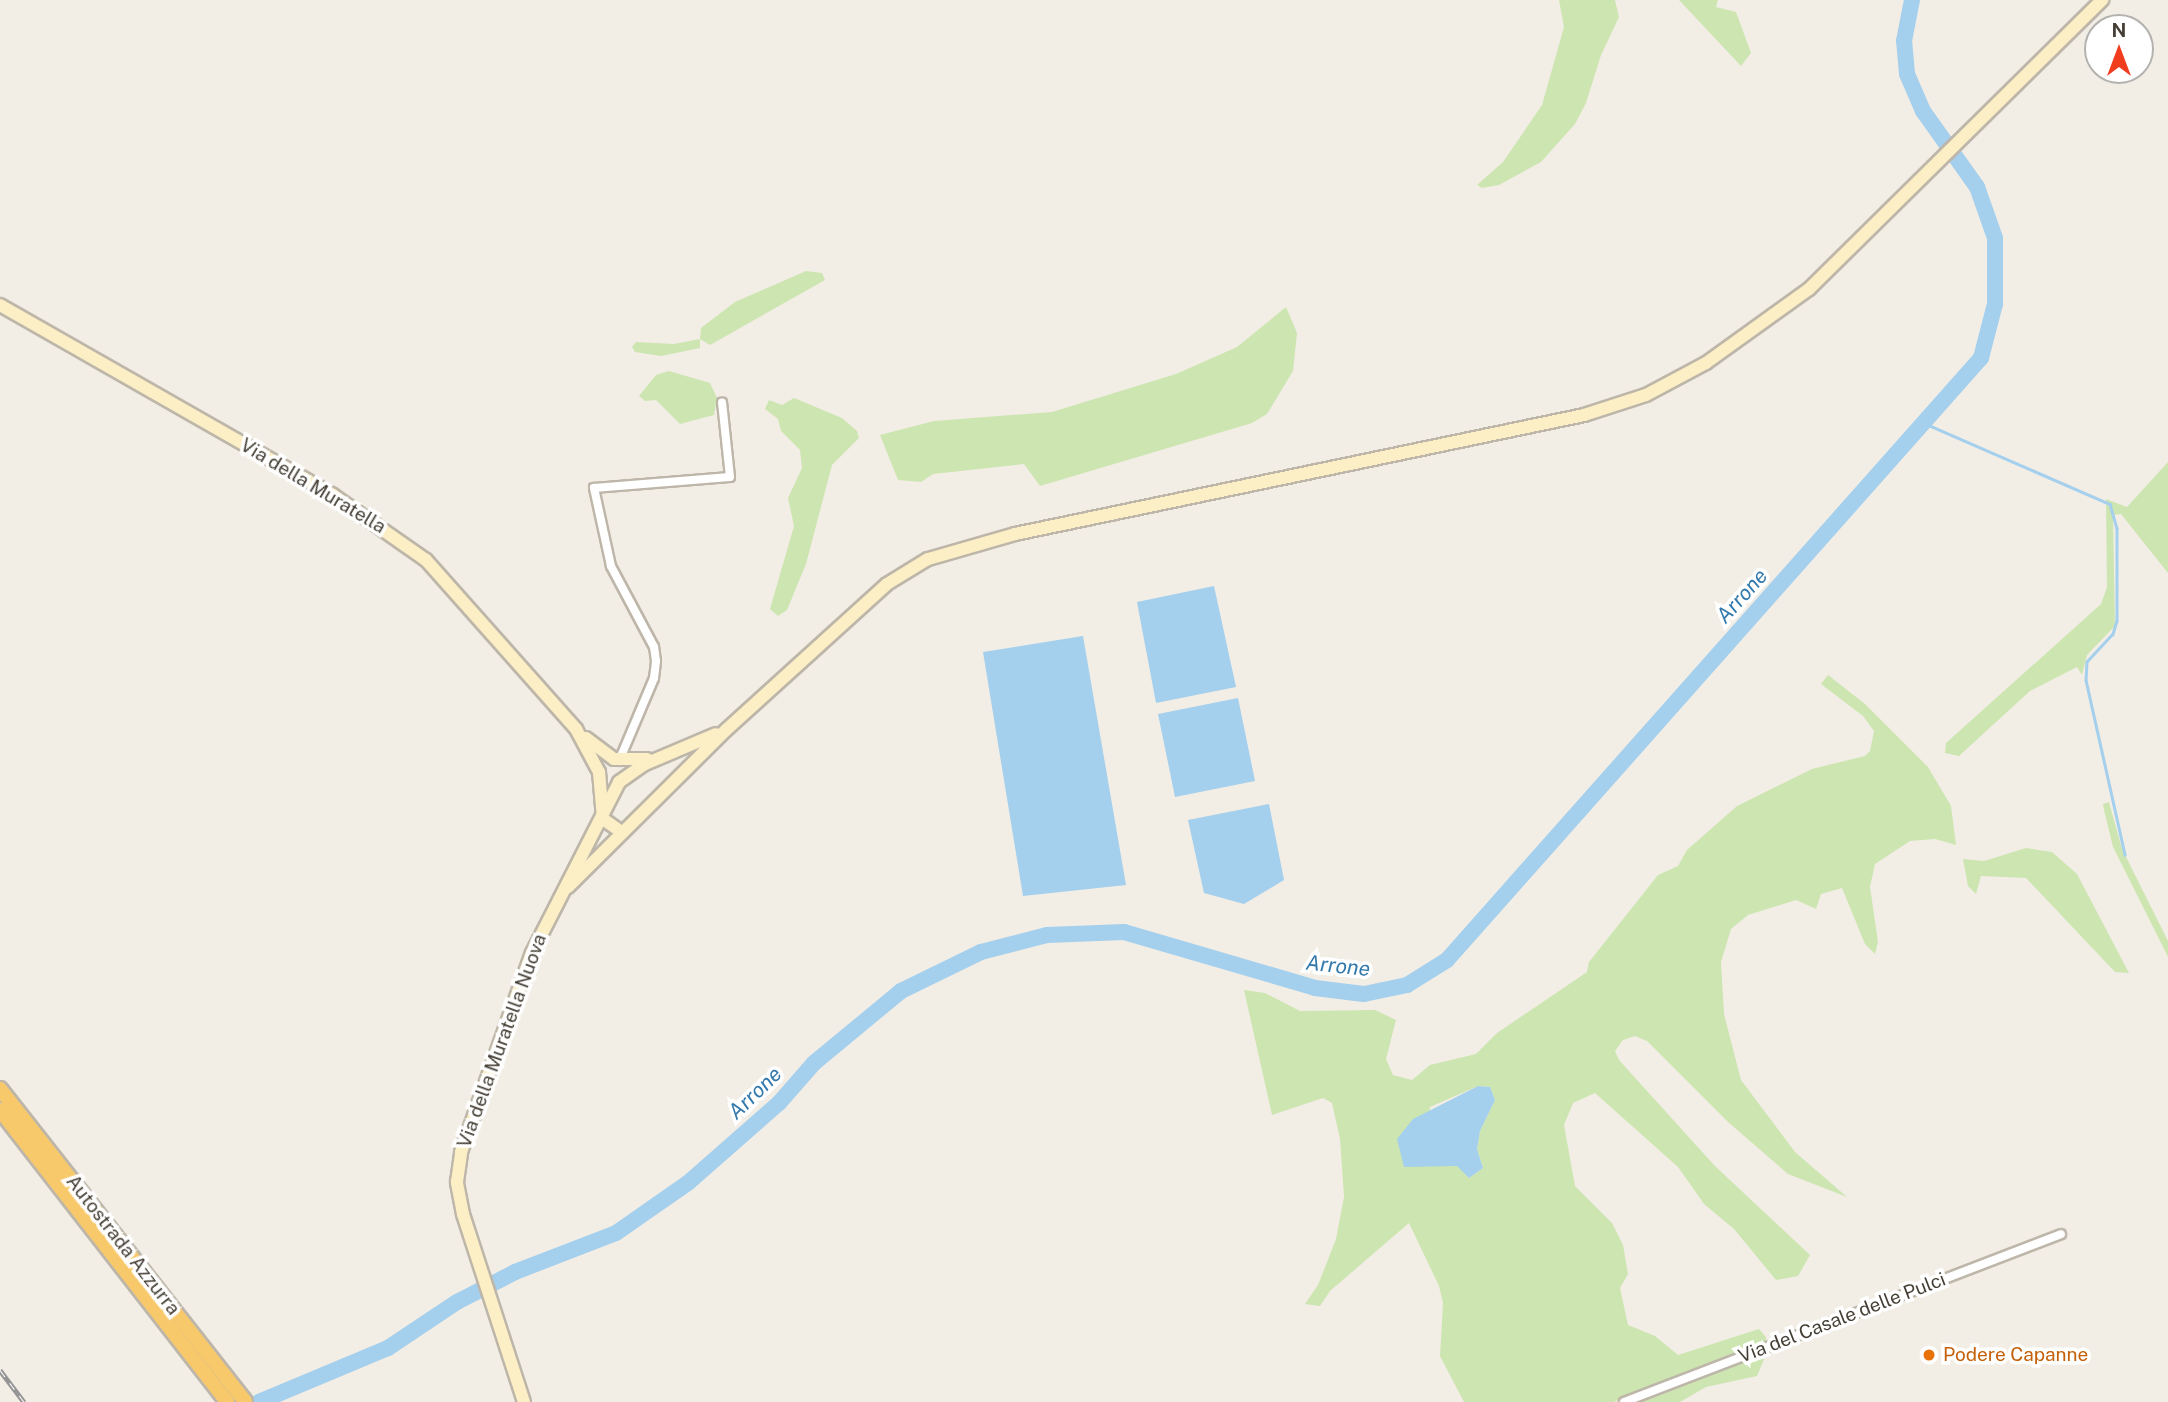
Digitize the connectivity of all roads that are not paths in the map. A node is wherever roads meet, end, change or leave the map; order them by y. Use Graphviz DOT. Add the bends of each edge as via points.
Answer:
graph roads {
  1 [pos="2102,0"];
  2 [pos="0,305"];
  3 [pos="722,402"];
  4 [pos="576,729"];
  5 [pos="726,730"];
  6 [pos="665,757"];
  7 [pos="619,761"];
  8 [pos="671,783"];
  9 [pos="601,814"];
  10 [pos="620,831"];
  11 [pos="568,887"];
  12 [pos="0,1089"];
  13 [pos="0,1110"];
  14 [pos="2061,1234"];
  15 [pos="211,1368"];
  16 [pos="227,1402"];
  17 [pos="245,1402"];
  18 [pos="524,1402"];
  19 [pos="1624,1402"];
  1 -- 5 [label="street, Via della Muratella Nuova" via="1779,314 1658,389 1573,418 944,552 896,577"];
  2 -- 4 [label="street, Via della Muratella" via="386,529 460,594"];
  3 -- 7 [label="street" via="730,477 594,488 611,566 651,640 656,661 654,678"];
  4 -- 7 [label="street, Via della Muratella"];
  4 -- 9 [label="street, Via della Muratella" via="599,772"];
  5 -- 6 [label="street, Via della Muratella Nuova"];
  5 -- 8 [label="street, Via della Muratella Nuova"];
  6 -- 7 [label="street"];
  6 -- 8 [label="street" via="672,768"];
  6 -- 9 [label="street, Via della Muratella Nuova" via="626,775"];
  8 -- 10 [label="street, Via della Muratella Nuova"];
  9 -- 10 [label="street" via="607,825"];
  9 -- 11 [label="street, Via della Muratella Nuova"];
  10 -- 11 [label="street, Via della Muratella Nuova"];
  11 -- 18 [label="street, Via della Muratella Nuova" via="519,983 461,1152 457,1182 473,1247"];
  12 -- 15 [label="highway, Autostrada Azzurra"];
  13 -- 15 [label="highway, Autostrada Azzurra"];
  14 -- 19 [label="street, Via del Casale delle Pulci"];
  15 -- 16 [label="highway, Autostrada Azzurra"];
  15 -- 17 [label="highway, Autostrada Azzurra"];
}
